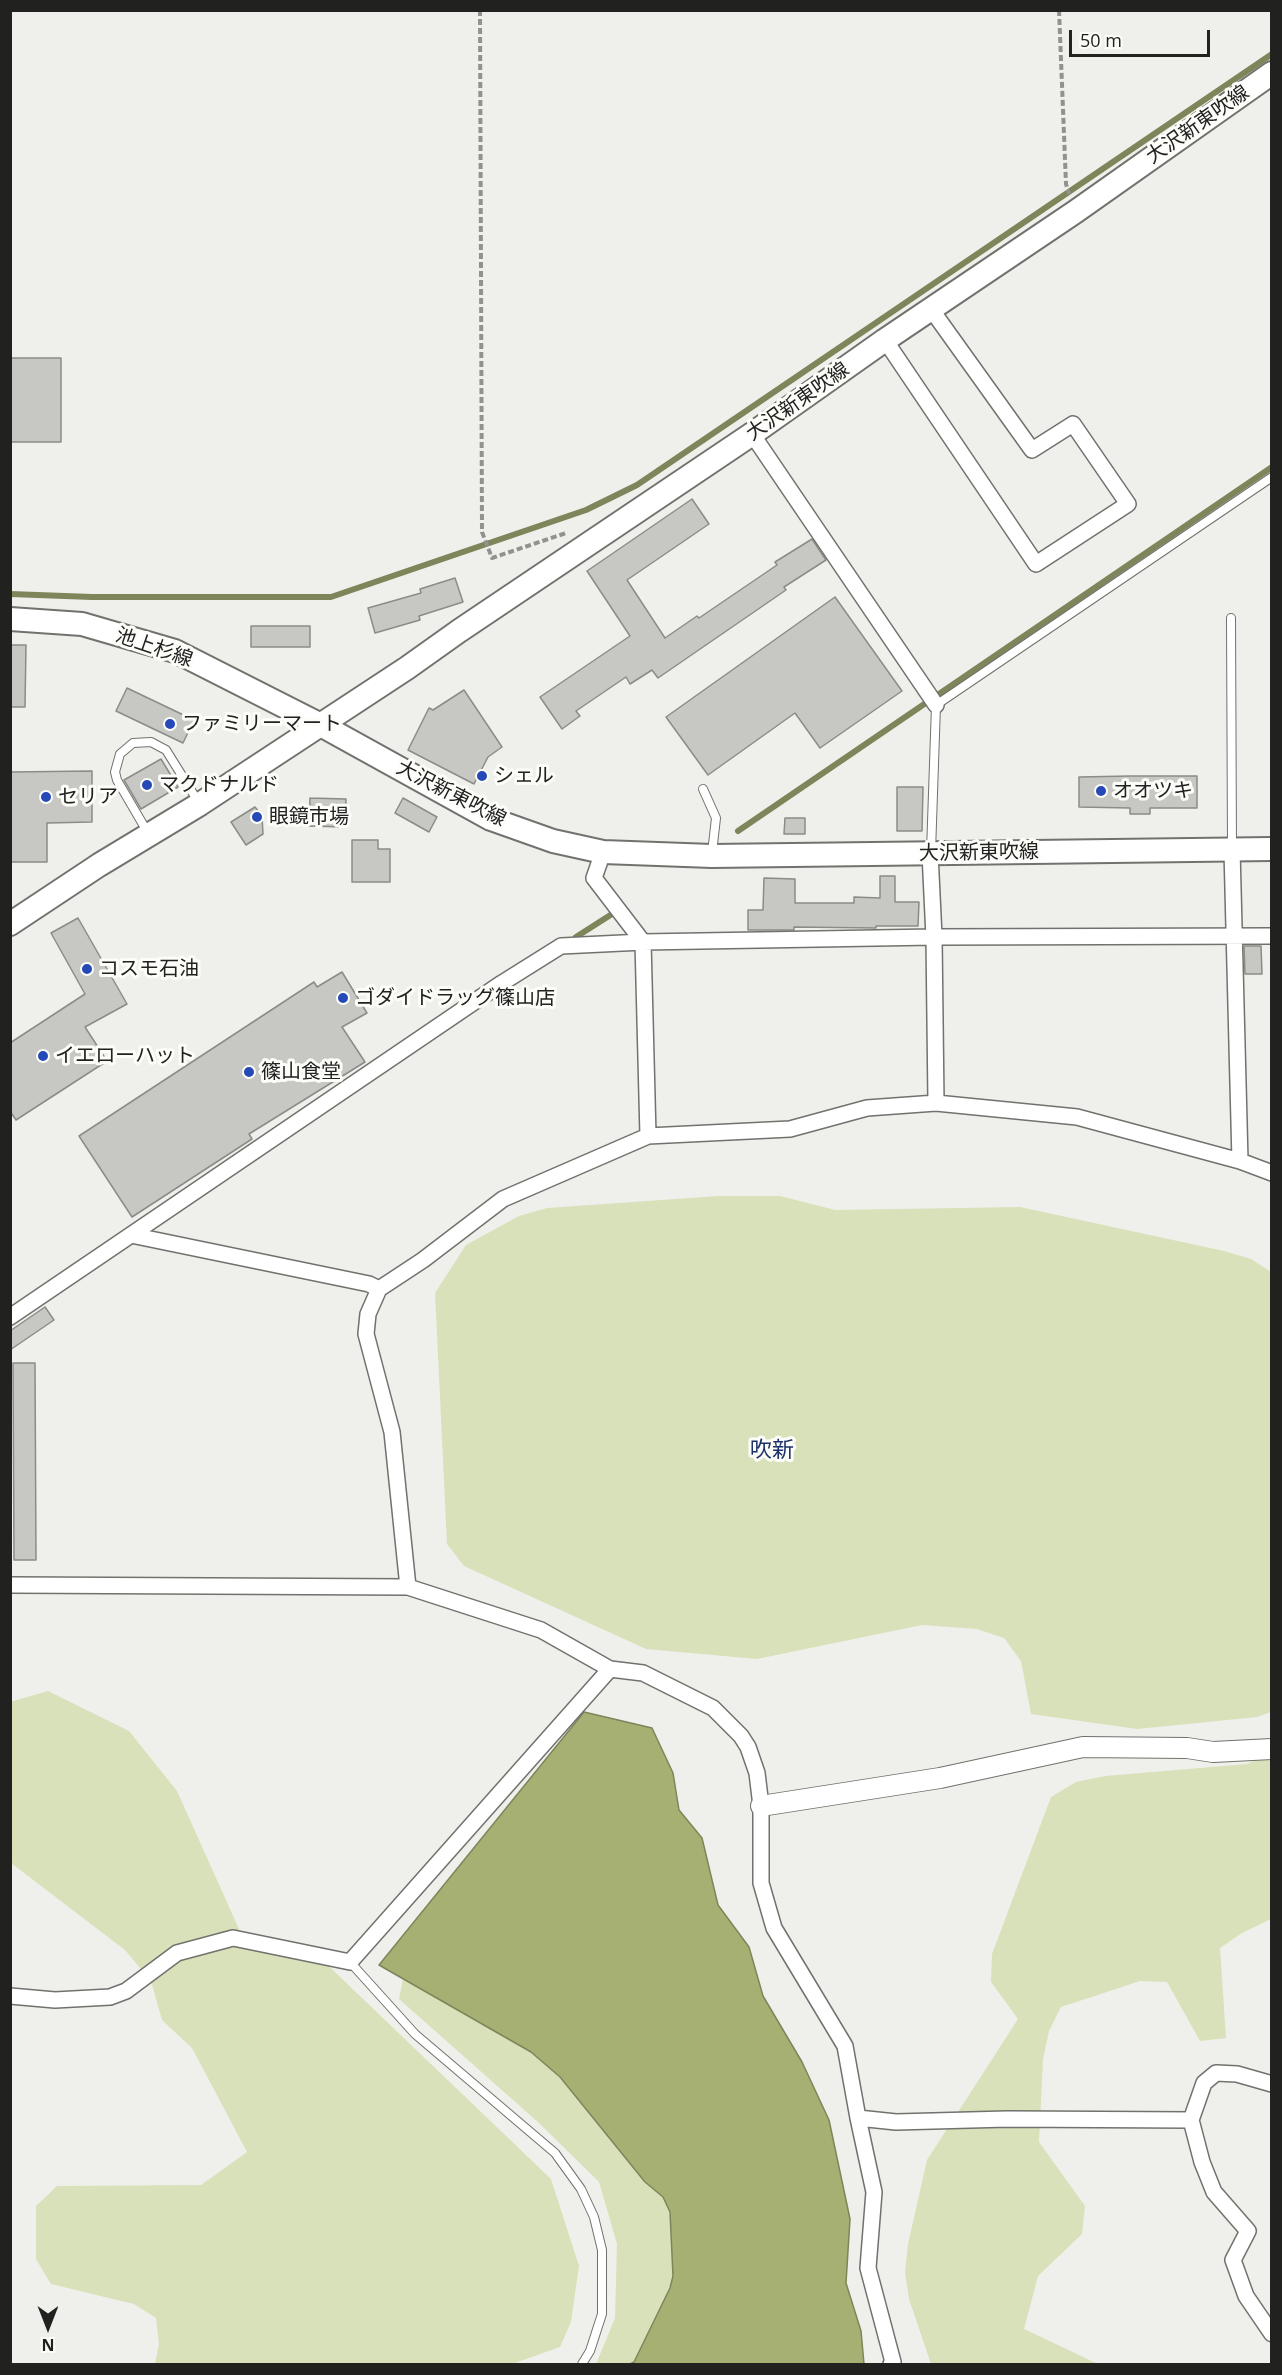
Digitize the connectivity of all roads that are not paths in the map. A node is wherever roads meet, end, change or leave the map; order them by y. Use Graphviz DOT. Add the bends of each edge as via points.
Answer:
graph roads {
  1 [pos="1272,73"];
  2 [pos="931,309"];
  3 [pos="885,340"];
  4 [pos="752,434"];
  5 [pos="1272,477"];
  6 [pos="1231,618"];
  7 [pos="10,619"];
  8 [pos="936,705"];
  9 [pos="321,725"];
  10 [pos="703,789"];
  11 [pos="200,804"];
  12 [pos="149,834"];
  13 [pos="1272,849"];
  14 [pos="1232,850"];
  15 [pos="603,852"];
  16 [pos="930,853"];
  17 [pos="712,856"];
  18 [pos="10,924"];
  19 [pos="1234,936"];
  20 [pos="1272,936"];
  21 [pos="934,937"];
  22 [pos="643,942"];
  23 [pos="936,1103"];
  24 [pos="648,1136"];
  25 [pos="1240,1161"];
  26 [pos="1272,1173"];
  27 [pos="131,1235"];
  28 [pos="379,1289"];
  29 [pos="10,1317"];
  30 [pos="10,1585"];
  31 [pos="408,1587"];
  32 [pos="610,1669"];
  33 [pos="1272,1749"];
  34 [pos="761,1806"];
  35 [pos="350,1962"];
  36 [pos="10,1996"];
  37 [pos="1272,2084"];
  38 [pos="858,2118"];
  39 [pos="1191,2120"];
  40 [pos="1272,2334"];
  41 [pos="582,2364"];
  42 [pos="893,2364"];
  1 -- 2 [label="main road, 大沢新東吹線"];
  2 -- 3 [label="main road, 大沢新東吹線"];
  2 -- 3 [label="street" via="1032,450 1073,424 1128,504 1036,564"];
  3 -- 4 [label="main road, 大沢新東吹線"];
  4 -- 8 [label="street"];
  4 -- 9 [label="main road, 大沢新東吹線"];
  5 -- 8 [label="lane"];
  6 -- 14 [label="lane"];
  7 -- 9 [label="main road, 池上杉線" via="82,624 175,651"];
  8 -- 16 [label="lane"];
  9 -- 11 [label="main road, 大沢新東吹線"];
  9 -- 15 [label="main road, 大沢新東吹線" via="491,819 553,841"];
  10 -- 17 [label="lane" via="716,818"];
  11 -- 12 [label="main road, 大沢新東吹線"];
  11 -- 12 [label="lane" via="166,750 151,742 133,743 116,762 117,780"];
  12 -- 18 [label="main road, 大沢新東吹線"];
  13 -- 14 [label="main road, 大沢新東吹線"];
  14 -- 16 [label="main road, 大沢新東吹線"];
  14 -- 19 [label="street"];
  15 -- 17 [label="main road, 大沢新東吹線"];
  15 -- 22 [label="street" via="594,878"];
  16 -- 17 [label="main road, 大沢新東吹線"];
  16 -- 21 [label="street"];
  19 -- 20 [label="street"];
  19 -- 21 [label="street"];
  19 -- 25 [label="street"];
  21 -- 22 [label="street"];
  21 -- 23 [label="street"];
  22 -- 24 [label="street"];
  22 -- 27 [label="street" via="561,946"];
  23 -- 24 [label="street" via="867,1108 790,1129"];
  23 -- 25 [label="street" via="1077,1117"];
  24 -- 28 [label="street" via="503,1199"];
  25 -- 26 [label="street"];
  27 -- 28 [label="street"];
  27 -- 29 [label="street"];
  28 -- 31 [label="street" via="368,1314 366,1334 392,1432"];
  30 -- 31 [label="street"];
  31 -- 32 [label="street" via="541,1630"];
  32 -- 34 [label="street" via="643,1673 713,1708 748,1747 757,1773"];
  32 -- 35 [label="street"];
  33 -- 34 [label="street" via="1213,1752 1083,1747 940,1778"];
  34 -- 38 [label="street" via="761,1883 774,1928 845,2046"];
  35 -- 36 [label="street" via="233,1938 177,1953 126,1991 110,1997 55,2000"];
  35 -- 41 [label="lane" via="415,2034 555,2153 581,2189 594,2217 602,2250 602,2314"];
  37 -- 39 [label="street" via="1238,2074 1216,2073 1204,2083"];
  38 -- 39 [label="street" via="896,2122"];
  38 -- 42 [label="street" via="874,2192 868,2268"];
  39 -- 40 [label="street" via="1214,2193 1248,2231 1233,2260 1246,2296"];
}
